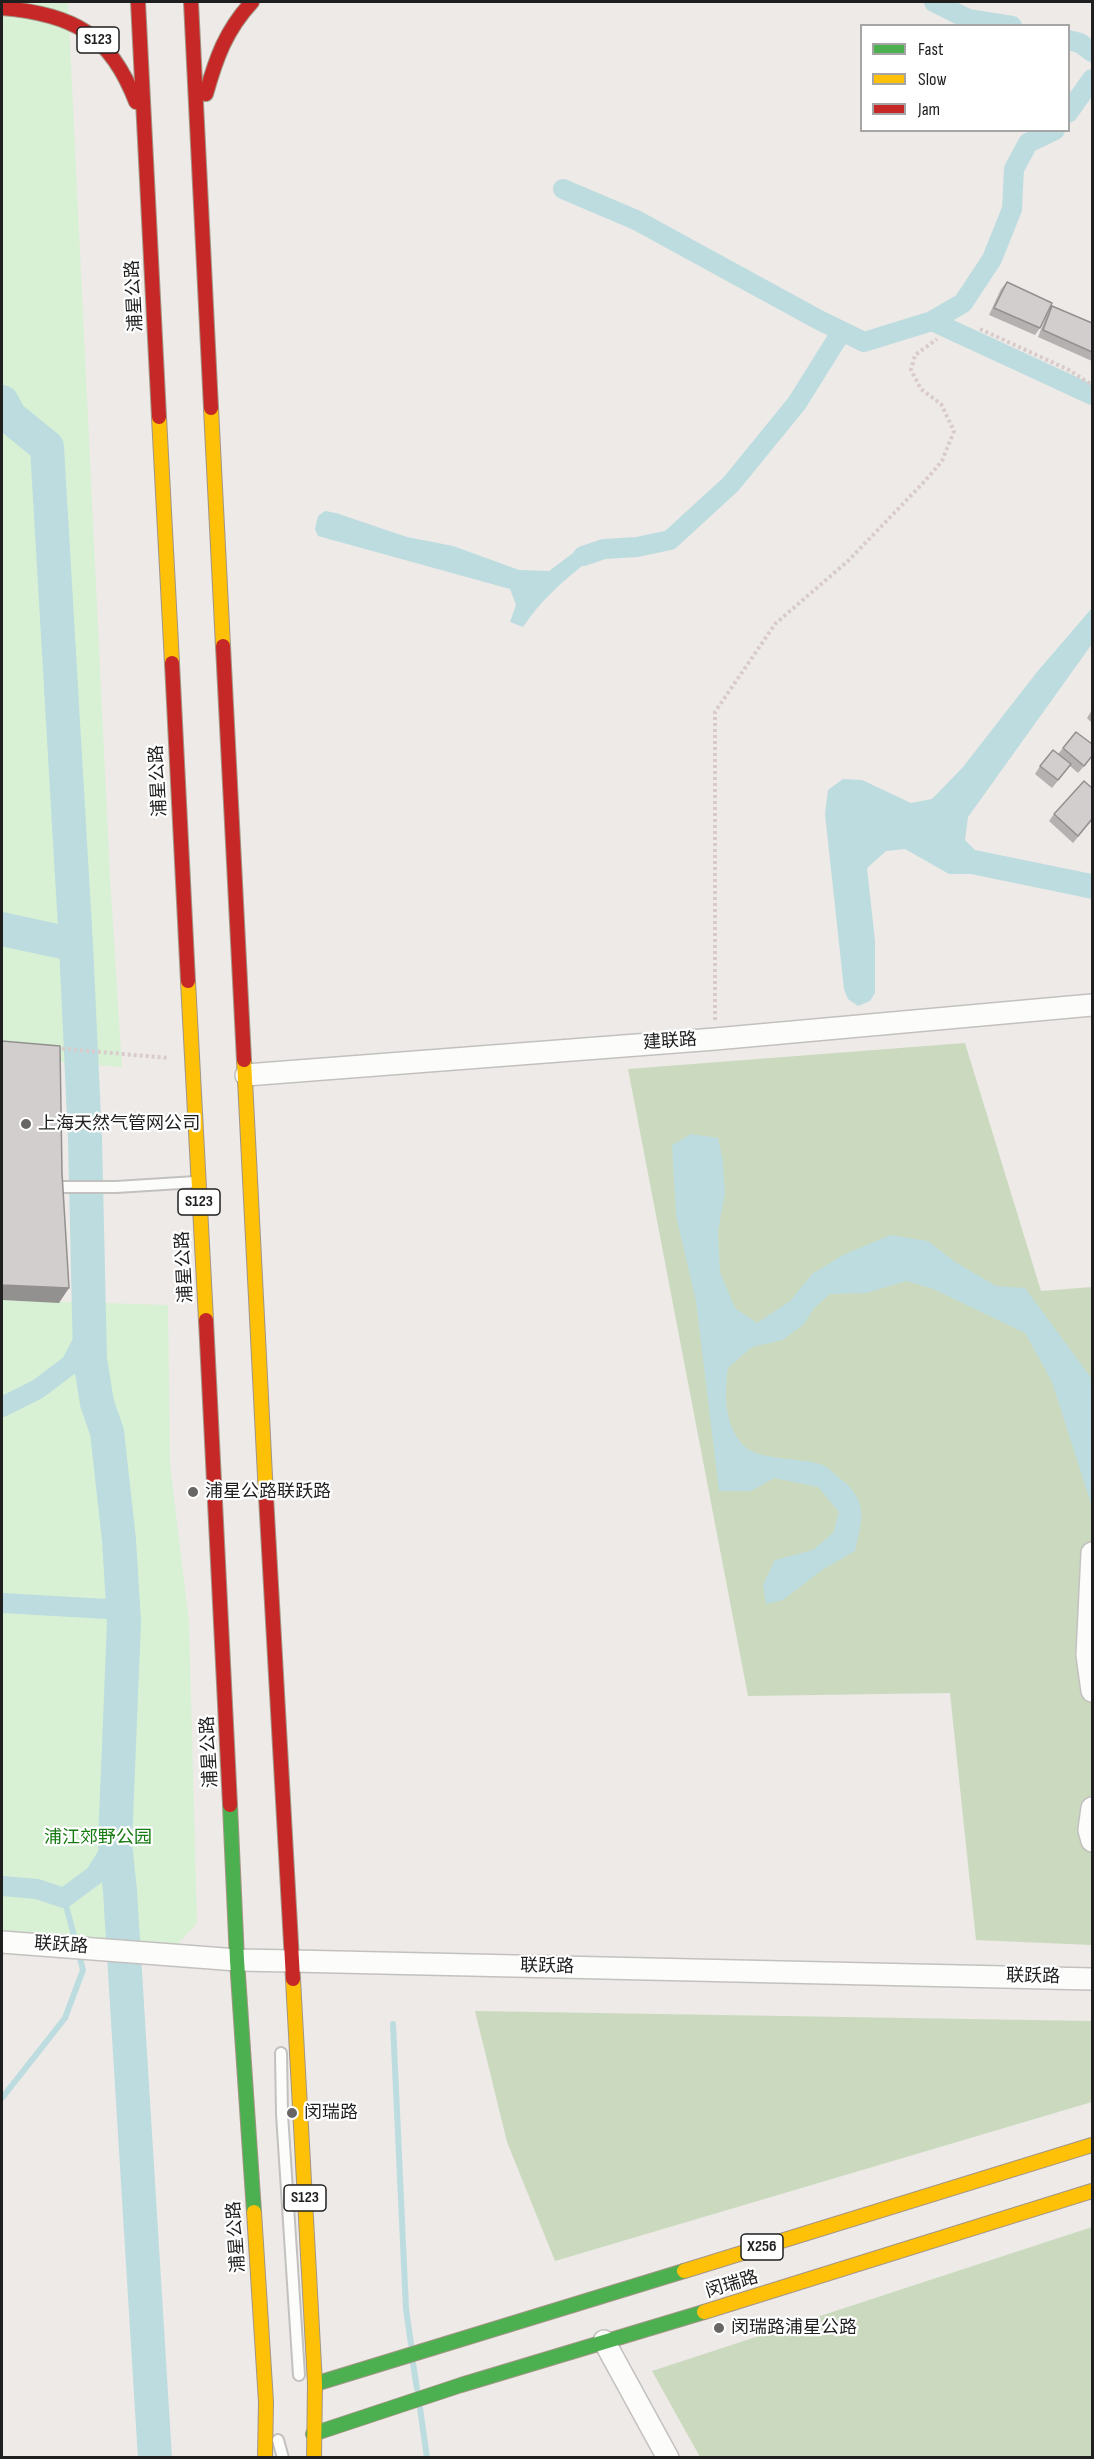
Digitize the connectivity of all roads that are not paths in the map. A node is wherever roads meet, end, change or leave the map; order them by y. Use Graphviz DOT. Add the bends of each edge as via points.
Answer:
graph roads {
  1 [pos="138,2"];
  2 [pos="191,2"];
  3 [pos="252,2"];
  4 [pos="2,8"];
  5 [pos="198,128"];
  6 [pos="144,129"];
  7 [pos="1092,1005"];
  8 [pos="246,1075"];
  9 [pos="198,1182"];
  10 [pos="47,1187"];
  11 [pos="1092,1553"];
  12 [pos="1092,1691"];
  13 [pos="1092,1808"];
  14 [pos="1092,1841"];
  15 [pos="2,1942"];
  16 [pos="237,1960"];
  17 [pos="293,1962"];
  18 [pos="1092,1979"];
  19 [pos="283,2002"];
  20 [pos="281,2046"];
  21 [pos="1092,2145"];
  22 [pos="1092,2192"];
  23 [pos="604,2341"];
  24 [pos="300,2384"];
  25 [pos="315,2384"];
  26 [pos="266,2402"];
  27 [pos="304,2404"];
  28 [pos="313,2434"];
  29 [pos="265,2457"];
  30 [pos="283,2457"];
  31 [pos="314,2457"];
  32 [pos="668,2457"];
  1 -- 6 [label="main road, 浦星公路 / S123"];
  2 -- 5 [label="main road, S123"];
  3 -- 5 [label="main road, S123" via="233,21 218,49"];
  4 -- 6 [label="main road, S123" via="62,18 104,44 129,78"];
  5 -- 8 [label="main road, S123"];
  6 -- 9 [label="main road, 浦星公路 / S123"];
  7 -- 8 [label="street, 建联路"];
  8 -- 17 [label="main road, S123"];
  9 -- 10 [label="lane"];
  9 -- 16 [label="main road, 浦星公路 / S123"];
  11 -- 12 [label="street" via="1087,1655"];
  13 -- 14 [label="street"];
  15 -- 16 [label="street, 联跃路"];
  16 -- 17 [label="street, 联跃路"];
  16 -- 26 [label="main road, 浦星公路 / S123"];
  17 -- 18 [label="street, 联跃路"];
  17 -- 19 [label="lane"];
  17 -- 25 [label="main road, S123"];
  20 -- 24 [label="lane"];
  21 -- 25 [label="main road, 闵瑞路 / X256"];
  22 -- 23 [label="main road, 闵瑞路 / X256"];
  23 -- 28 [label="main road, 闵瑞路 / X256"];
  23 -- 32 [label="street"];
  25 -- 28 [label="main road, S123"];
  26 -- 29 [label="main road, 浦星公路 / S123"];
  26 -- 30 [label="lane"];
  27 -- 28 [label="lane"];
  28 -- 31 [label="main road, S123"];
}
